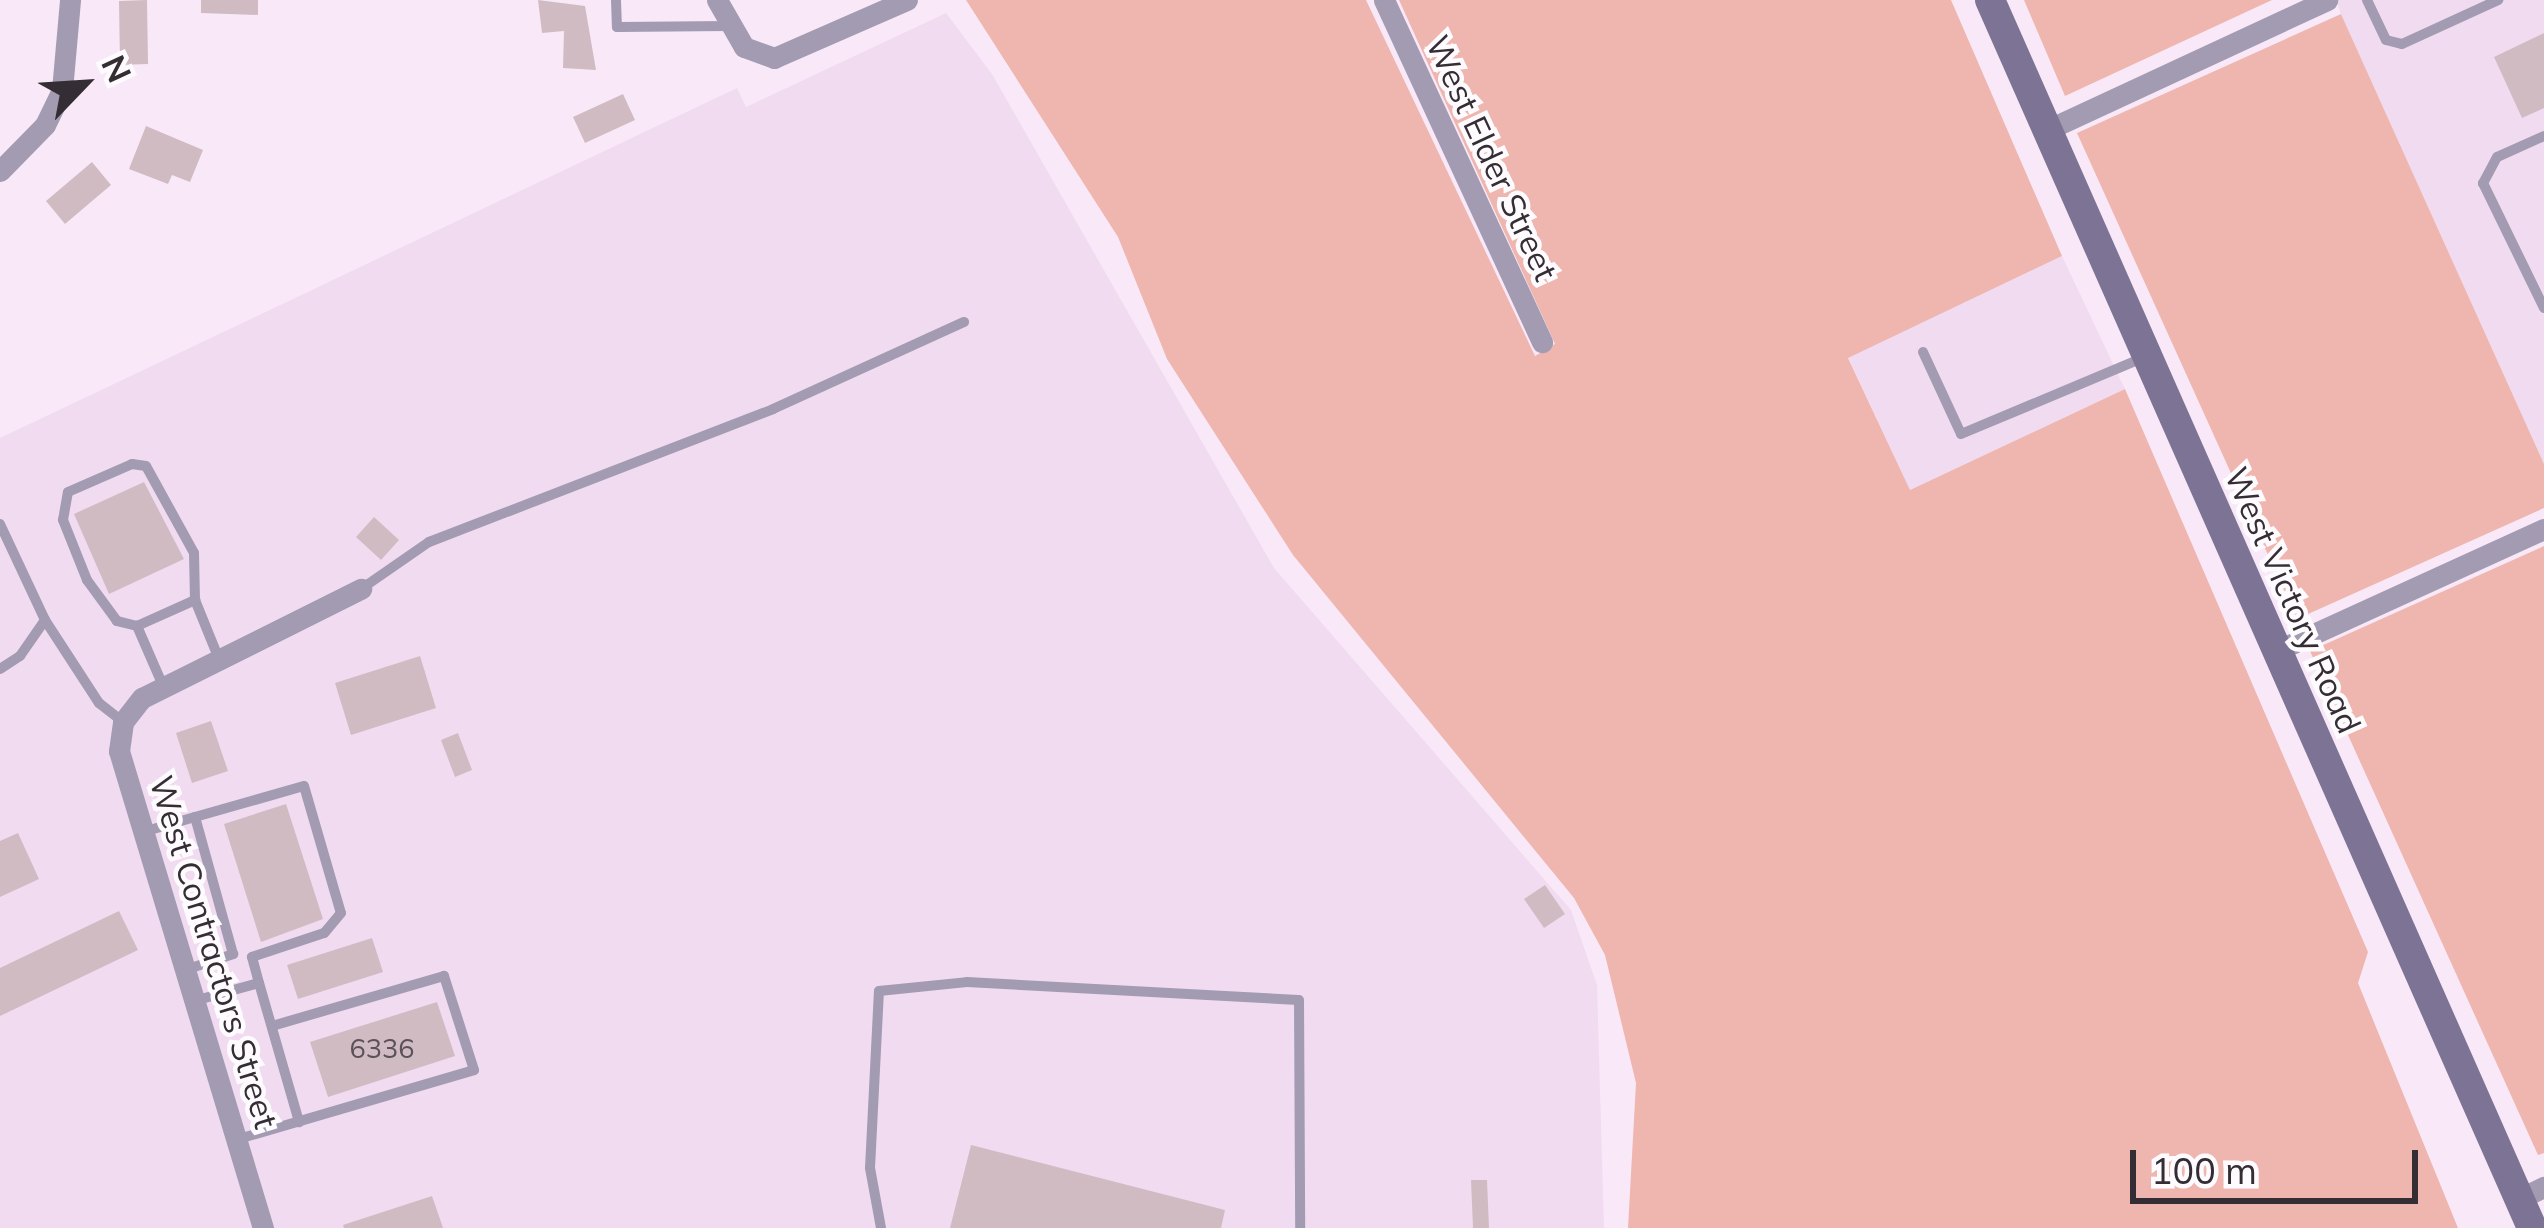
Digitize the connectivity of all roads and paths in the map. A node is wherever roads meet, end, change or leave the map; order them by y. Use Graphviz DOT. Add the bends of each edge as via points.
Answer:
graph roads {
  1 [pos="70,0"];
  2 [pos="616,0"];
  3 [pos="717,0"];
  4 [pos="907,0"];
  5 [pos="1384,0"];
  6 [pos="1990,0"];
  7 [pos="2327,0"];
  8 [pos="2367,0"];
  9 [pos="2498,0"];
  10 [pos="729,26"];
  11 [pos="2047,130"];
  12 [pos="2544,136"];
  13 [pos="0,171"];
  14 [pos="2544,308"];
  15 [pos="964,322"];
  16 [pos="1542,342"];
  17 [pos="1923,352"];
  18 [pos="2146,356"];
  19 [pos="0,524"];
  20 [pos="2544,530"];
  21 [pos="361,590"];
  22 [pos="195,600"];
  23 [pos="45,620"];
  24 [pos="137,626"];
  25 [pos="2276,651"];
  26 [pos="220,662"];
  27 [pos="0,669"];
  28 [pos="164,688"];
  29 [pos="123,722"];
  30 [pos="195,817"];
  31 [pos="143,832"];
  32 [pos="233,954"];
  33 [pos="252,957"];
  34 [pos="184,970"];
  35 [pos="260,983"];
  36 [pos="194,1001"];
  37 [pos="272,1026"];
  38 [pos="299,1122"];
  39 [pos="236,1140"];
  40 [pos="2532,1193"];
  41 [pos="263,1228"];
  42 [pos="881,1228"];
  43 [pos="1300,1228"];
  44 [pos="2532,1228"];
  1 -- 13 [label="street" via="62,90 45,125"];
  2 -- 10 [label="lane" via="617,27"];
  3 -- 10 [label="street"];
  4 -- 10 [label="street" via="785,56 760,56"];
  5 -- 16 [label="street, West Elder Street"];
  6 -- 11 [label="main road, West Victory Road"];
  7 -- 11 [label="street"];
  8 -- 9 [label="lane" via="2386,40 2402,44"];
  11 -- 18 [label="main road, West Victory Road"];
  12 -- 14 [label="lane" via="2497,157 2483,183"];
  15 -- 21 [label="lane" via="773,409 429,542"];
  17 -- 18 [label="lane" via="1961,434"];
  18 -- 25 [label="main road, West Victory Road"];
  19 -- 23 [label="lane"];
  20 -- 25 [label="street"];
  21 -- 26 [label="street"];
  22 -- 24 [label="lane"];
  22 -- 24 [label="lane" via="194,554 146,466 132,464 68,492 63,520 86,580 117,621"];
  22 -- 26 [label="lane"];
  23 -- 27 [label="lane"];
  23 -- 29 [label="lane" via="99,704"];
  24 -- 28 [label="lane"];
  25 -- 40 [label="main road, West Victory Road"];
  26 -- 28 [label="street"];
  28 -- 29 [label="street" via="142,698"];
  29 -- 31 [label="street, West Contractors Street" via="119,751"];
  30 -- 31 [label="lane"];
  30 -- 32 [label="lane"];
  30 -- 33 [label="lane" via="304,786 341,913 324,933"];
  31 -- 34 [label="street, West Contractors Street"];
  32 -- 33 [label="lane"];
  32 -- 34 [label="lane"];
  33 -- 35 [label="lane"];
  34 -- 36 [label="street, West Contractors Street"];
  35 -- 36 [label="lane"];
  35 -- 37 [label="lane"];
  36 -- 39 [label="street, West Contractors Street"];
  37 -- 38 [label="lane"];
  37 -- 38 [label="lane" via="444,976 474,1070"];
  38 -- 39 [label="lane"];
  39 -- 41 [label="street, West Contractors Street"];
  40 -- 44 [label="main road, West Victory Road"];
  42 -- 43 [label="lane" via="870,1168 879,991 967,982 1299,1000"];
}
